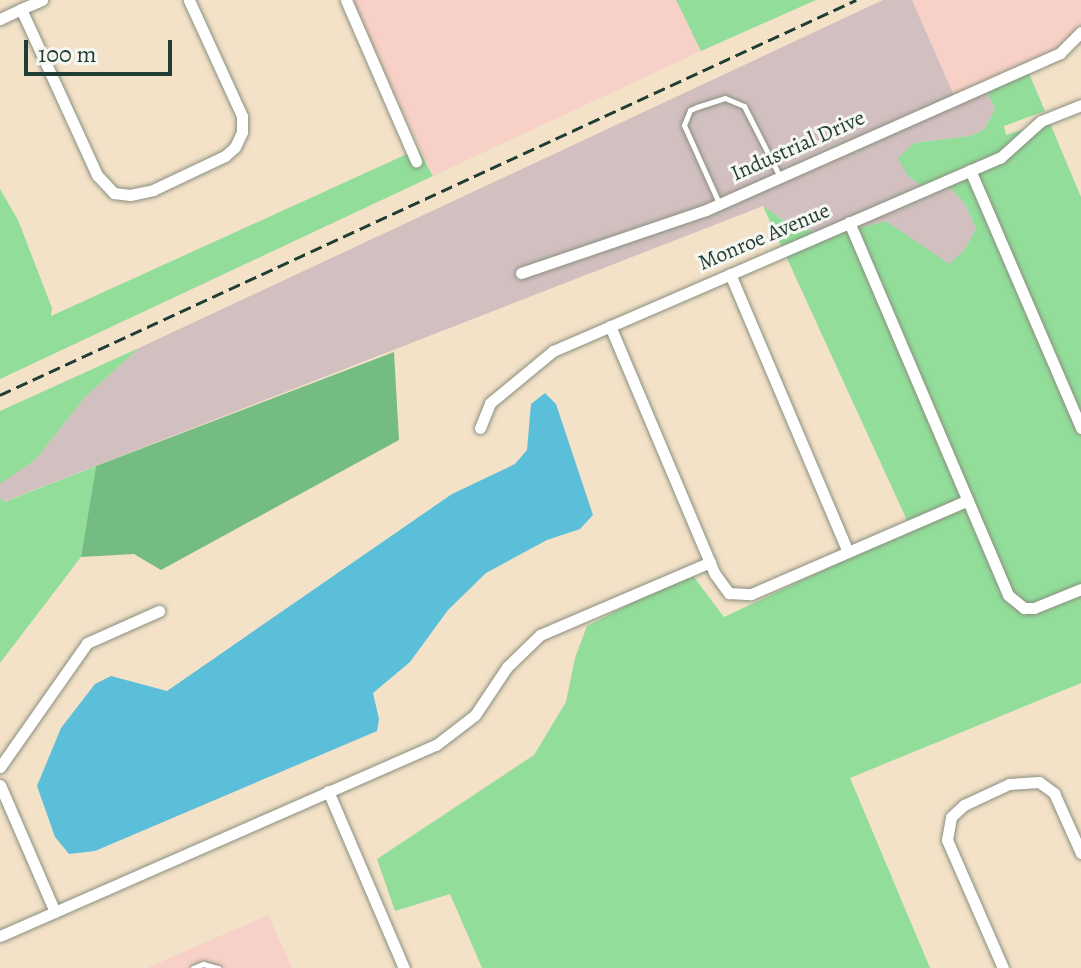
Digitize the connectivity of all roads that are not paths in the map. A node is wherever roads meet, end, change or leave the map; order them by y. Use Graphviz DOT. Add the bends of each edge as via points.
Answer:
graph roads {
  1 [pos="42,0"];
  2 [pos="189,0"];
  3 [pos="346,0"];
  4 [pos="21,9"];
  5 [pos="0,19"];
  6 [pos="1081,32"];
  7 [pos="1081,105"];
  8 [pos="416,161"];
  9 [pos="970,170"];
  10 [pos="779,175"];
  11 [pos="719,203"];
  12 [pos="849,222"];
  13 [pos="521,273"];
  14 [pos="730,274"];
  15 [pos="610,326"];
  16 [pos="480,428"];
  17 [pos="1081,428"];
  18 [pos="968,500"];
  19 [pos="848,552"];
  20 [pos="710,562"];
  21 [pos="1081,589"];
  22 [pos="159,611"];
  23 [pos="0,767"];
  24 [pos="0,785"];
  25 [pos="328,791"];
  26 [pos="1081,853"];
  27 [pos="55,912"];
  28 [pos="0,936"];
  29 [pos="193,968"];
  30 [pos="218,968"];
  31 [pos="404,968"];
  32 [pos="1003,968"];
  1 -- 4 [label="street"];
  2 -- 4 [label="street" via="242,116 242,132 225,156 153,190 130,195 114,193 97,175"];
  3 -- 8 [label="street"];
  4 -- 5 [label="street"];
  6 -- 10 [label="street, Industrial Drive" via="1060,53"];
  7 -- 9 [label="street, Monroe Avenue" via="1041,121 1008,153"];
  9 -- 12 [label="street, Monroe Avenue"];
  9 -- 17 [label="street"];
  10 -- 11 [label="street, Industrial Drive"];
  10 -- 11 [label="lane" via="744,106 725,98 690,110 684,125"];
  11 -- 13 [label="street, Industrial Drive"];
  12 -- 14 [label="street, Monroe Avenue"];
  12 -- 18 [label="street"];
  14 -- 15 [label="street, Monroe Avenue"];
  14 -- 19 [label="street"];
  15 -- 16 [label="street, Monroe Avenue" via="553,351 527,370 490,403"];
  15 -- 20 [label="street"];
  18 -- 19 [label="street"];
  18 -- 21 [label="street" via="1015,603 1034,608"];
  19 -- 20 [label="street" via="743,596 724,588"];
  20 -- 25 [label="street" via="540,635 518,654 475,715 450,737"];
  22 -- 23 [label="street" via="87,643"];
  24 -- 27 [label="street"];
  25 -- 27 [label="street"];
  25 -- 31 [label="street"];
  26 -- 32 [label="street" via="1054,793 1039,782 1009,784 964,805 951,817 947,840"];
  27 -- 28 [label="street"];
  29 -- 30 [label="lane"];
}
